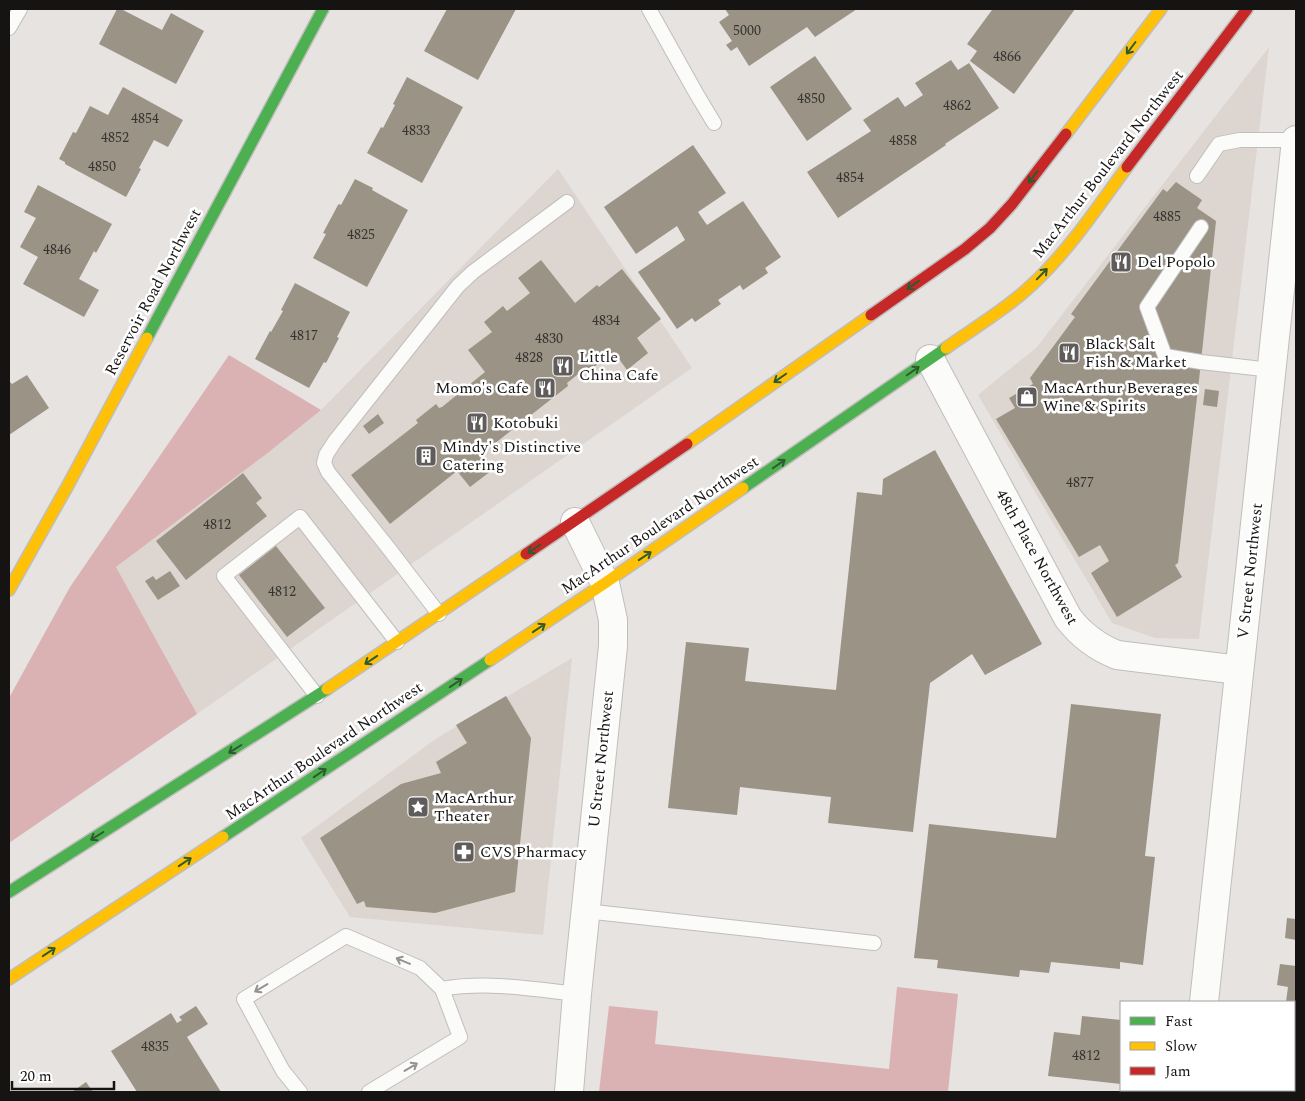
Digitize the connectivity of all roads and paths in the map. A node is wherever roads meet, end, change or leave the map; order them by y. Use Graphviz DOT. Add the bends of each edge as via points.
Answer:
graph roads {
  1 [pos="20,9"];
  2 [pos="323,9"];
  3 [pos="649,9"];
  4 [pos="1161,9"];
  5 [pos="1247,9"];
  6 [pos="9,28"];
  7 [pos="714,123"];
  8 [pos="1296,140"];
  9 [pos="1197,176"];
  10 [pos="567,202"];
  11 [pos="1201,227"];
  12 [pos="1286,329"];
  13 [pos="930,359"];
  14 [pos="1272,370"];
  15 [pos="574,522"];
  16 [pos="605,583"];
  17 [pos="9,590"];
  18 [pos="439,614"];
  19 [pos="397,642"];
  20 [pos="1240,670"];
  21 [pos="317,696"];
  22 [pos="9,892"];
  23 [pos="585,911"];
  24 [pos="874,943"];
  25 [pos="9,979"];
  26 [pos="442,989"];
  27 [pos="576,994"];
  28 [pos="1204,1001"];
  29 [pos="300,1092"];
  30 [pos="369,1092"];
  31 [pos="569,1092"];
  1 -- 6 [label="lane"];
  2 -- 17 [label="main road, Reservoir Road Northwest"];
  3 -- 7 [label="lane"];
  4 -- 15 [label="main road, one-way" via="1012,204 990,228 965,249"];
  13 -- 5 [label="main road, MacArthur Boulevard Northwest, one-way" via="1008,304 1065,250"];
  8 -- 9 [label="lane" via="1240,140 1219,144"];
  8 -- 12 [label="street, V Street Northwest"];
  10 -- 18 [label="lane" via="458,286 360,408 326,456 324,463 328,472"];
  11 -- 14 [label="lane" via="1148,307 1165,356"];
  12 -- 14 [label="street, V Street Northwest"];
  16 -- 13 [label="main road, MacArthur Boulevard Northwest, one-way"];
  13 -- 20 [label="street, 48th Place Northwest" via="1077,630 1117,655"];
  14 -- 20 [label="street, V Street Northwest"];
  15 -- 16 [label="street, U Street Northwest"];
  15 -- 18 [label="main road, one-way"];
  16 -- 23 [label="street, U Street Northwest" via="613,620 612,646"];
  25 -- 16 [label="main road, MacArthur Boulevard Northwest, one-way"];
  18 -- 19 [label="main road"];
  19 -- 21 [label="main road, one-way"];
  19 -- 21 [label="lane" via="300,517 224,576"];
  20 -- 28 [label="street, V Street Northwest"];
  21 -- 22 [label="main road, one-way"];
  23 -- 24 [label="lane"];
  23 -- 27 [label="street, U Street Northwest"];
  26 -- 27 [label="lane" via="514,987"];
  26 -- 29 [label="lane, one-way" via="420,968 346,936 244,999 284,1071"];
  30 -- 26 [label="lane, one-way" via="460,1037"];
  27 -- 31 [label="street, U Street Northwest"];
}
